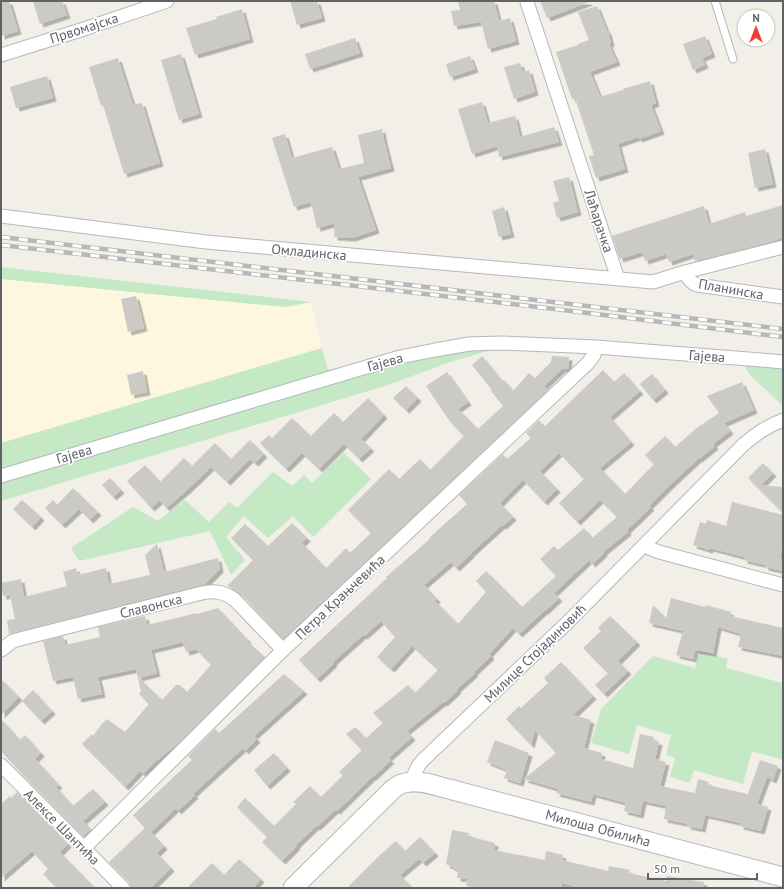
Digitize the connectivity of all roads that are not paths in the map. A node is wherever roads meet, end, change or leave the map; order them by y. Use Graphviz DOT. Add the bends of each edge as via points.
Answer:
graph roads {
  1 [pos="167,1"];
  2 [pos="715,1"];
  3 [pos="527,2"];
  4 [pos="1,55"];
  5 [pos="732,59"];
  6 [pos="1,216"];
  7 [pos="783,247"];
  8 [pos="685,272"];
  9 [pos="618,279"];
  10 [pos="783,297"];
  11 [pos="596,347"];
  12 [pos="783,362"];
  13 [pos="783,420"];
  14 [pos="1,476"];
  15 [pos="644,545"];
  16 [pos="783,585"];
  17 [pos="1,650"];
  18 [pos="283,650"];
  19 [pos="1,766"];
  20 [pos="412,782"];
  21 [pos="84,848"];
  22 [pos="783,877"];
  23 [pos="123,888"];
  24 [pos="293,888"];
  1 -- 4 [label="street, Првомајска"];
  2 -- 5 [label="lane"];
  3 -- 9 [label="street, Лаћарачка"];
  6 -- 9 [label="street, Омладинска" via="206,242"];
  7 -- 8 [label="street"];
  8 -- 9 [label="street" via="653,282"];
  8 -- 10 [label="street, Планинска" via="697,285"];
  11 -- 12 [label="street, Гајева"];
  11 -- 14 [label="street, Гајева" via="468,344 393,359"];
  11 -- 18 [label="street, Петра Крањчевића" via="588,363"];
  13 -- 15 [label="street, Милице Стојадиновић" via="758,432 743,445"];
  15 -- 16 [label="street" via="659,552"];
  15 -- 20 [label="street, Милице Стојадиновић" via="569,621 422,761 416,768"];
  17 -- 18 [label="street, Славонска" via="24,638 209,591 221,592 234,599"];
  18 -- 21 [label="street, Петра Крањчевића"];
  19 -- 21 [label="street, Алексе Шантића"];
  20 -- 22 [label="street, Милоша Обилића" via="449,789"];
  20 -- 24 [label="street" via="404,783 391,791"];
  21 -- 23 [label="street, Алексе Шантића"];
}
